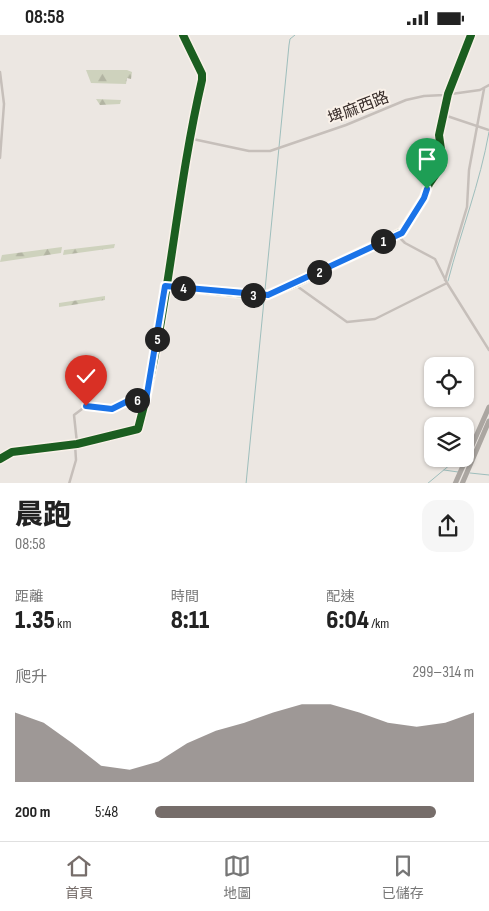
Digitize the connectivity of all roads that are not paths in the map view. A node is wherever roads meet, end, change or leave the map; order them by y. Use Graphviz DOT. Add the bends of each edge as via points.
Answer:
graph roads {
  1 [pos="183,35"];
  2 [pos="471,35"];
  3 [pos="0,72"];
  4 [pos="489,85"];
  5 [pos="484,89"];
  6 [pos="448,94"];
  7 [pos="444,115"];
  8 [pos="477,126"];
  9 [pos="489,130"];
  10 [pos="188,138"];
  11 [pos="0,158"];
  12 [pos="397,235"];
  13 [pos="446,282"];
  14 [pos="293,284"];
  15 [pos="165,286"];
  16 [pos="489,350"];
  17 [pos="146,400"];
  18 [pos="489,407"];
  19 [pos="489,421"];
  20 [pos="76,444"];
  21 [pos="12,452"];
  22 [pos="0,454"];
  23 [pos="0,459"];
  24 [pos="69,483"];
  25 [pos="455,483"];
  26 [pos="462,483"];
  1 -- 10 [label="street" via="202,75"];
  2 -- 6 [label="street"];
  3 -- 11 [label="street" via="4,104"];
  4 -- 5 [label="street"];
  5 -- 6 [label="street, 埤麻西路"];
  5 -- 8 [label="street"];
  6 -- 7 [label="street"];
  6 -- 10 [label="street, 埤麻西路" via="406,100 279,149 249,151"];
  7 -- 8 [label="street"];
  7 -- 12 [label="street" via="439,135 443,165 429,184 416,212 402,233"];
  8 -- 9 [label="street"];
  8 -- 13 [label="street" via="469,170 467,207"];
  10 -- 15 [label="street"];
  12 -- 13 [label="street" via="435,259"];
  12 -- 14 [label="street"];
  13 -- 14 [label="street" via="374,319 347,322"];
  13 -- 16 [label="street"];
  14 -- 15 [label="street" via="264,296"];
  15 -- 17 [label="street"];
  17 -- 20 [label="street" via="137,431"];
  17 -- 20 [label="street" via="128,401 112,409 86,406 74,415"];
  18 -- 25 [label="highway"];
  19 -- 26 [label="highway"];
  20 -- 21 [label="street"];
  20 -- 24 [label="street" via="76,460"];
  21 -- 22 [label="street"];
  21 -- 23 [label="street"];
}
